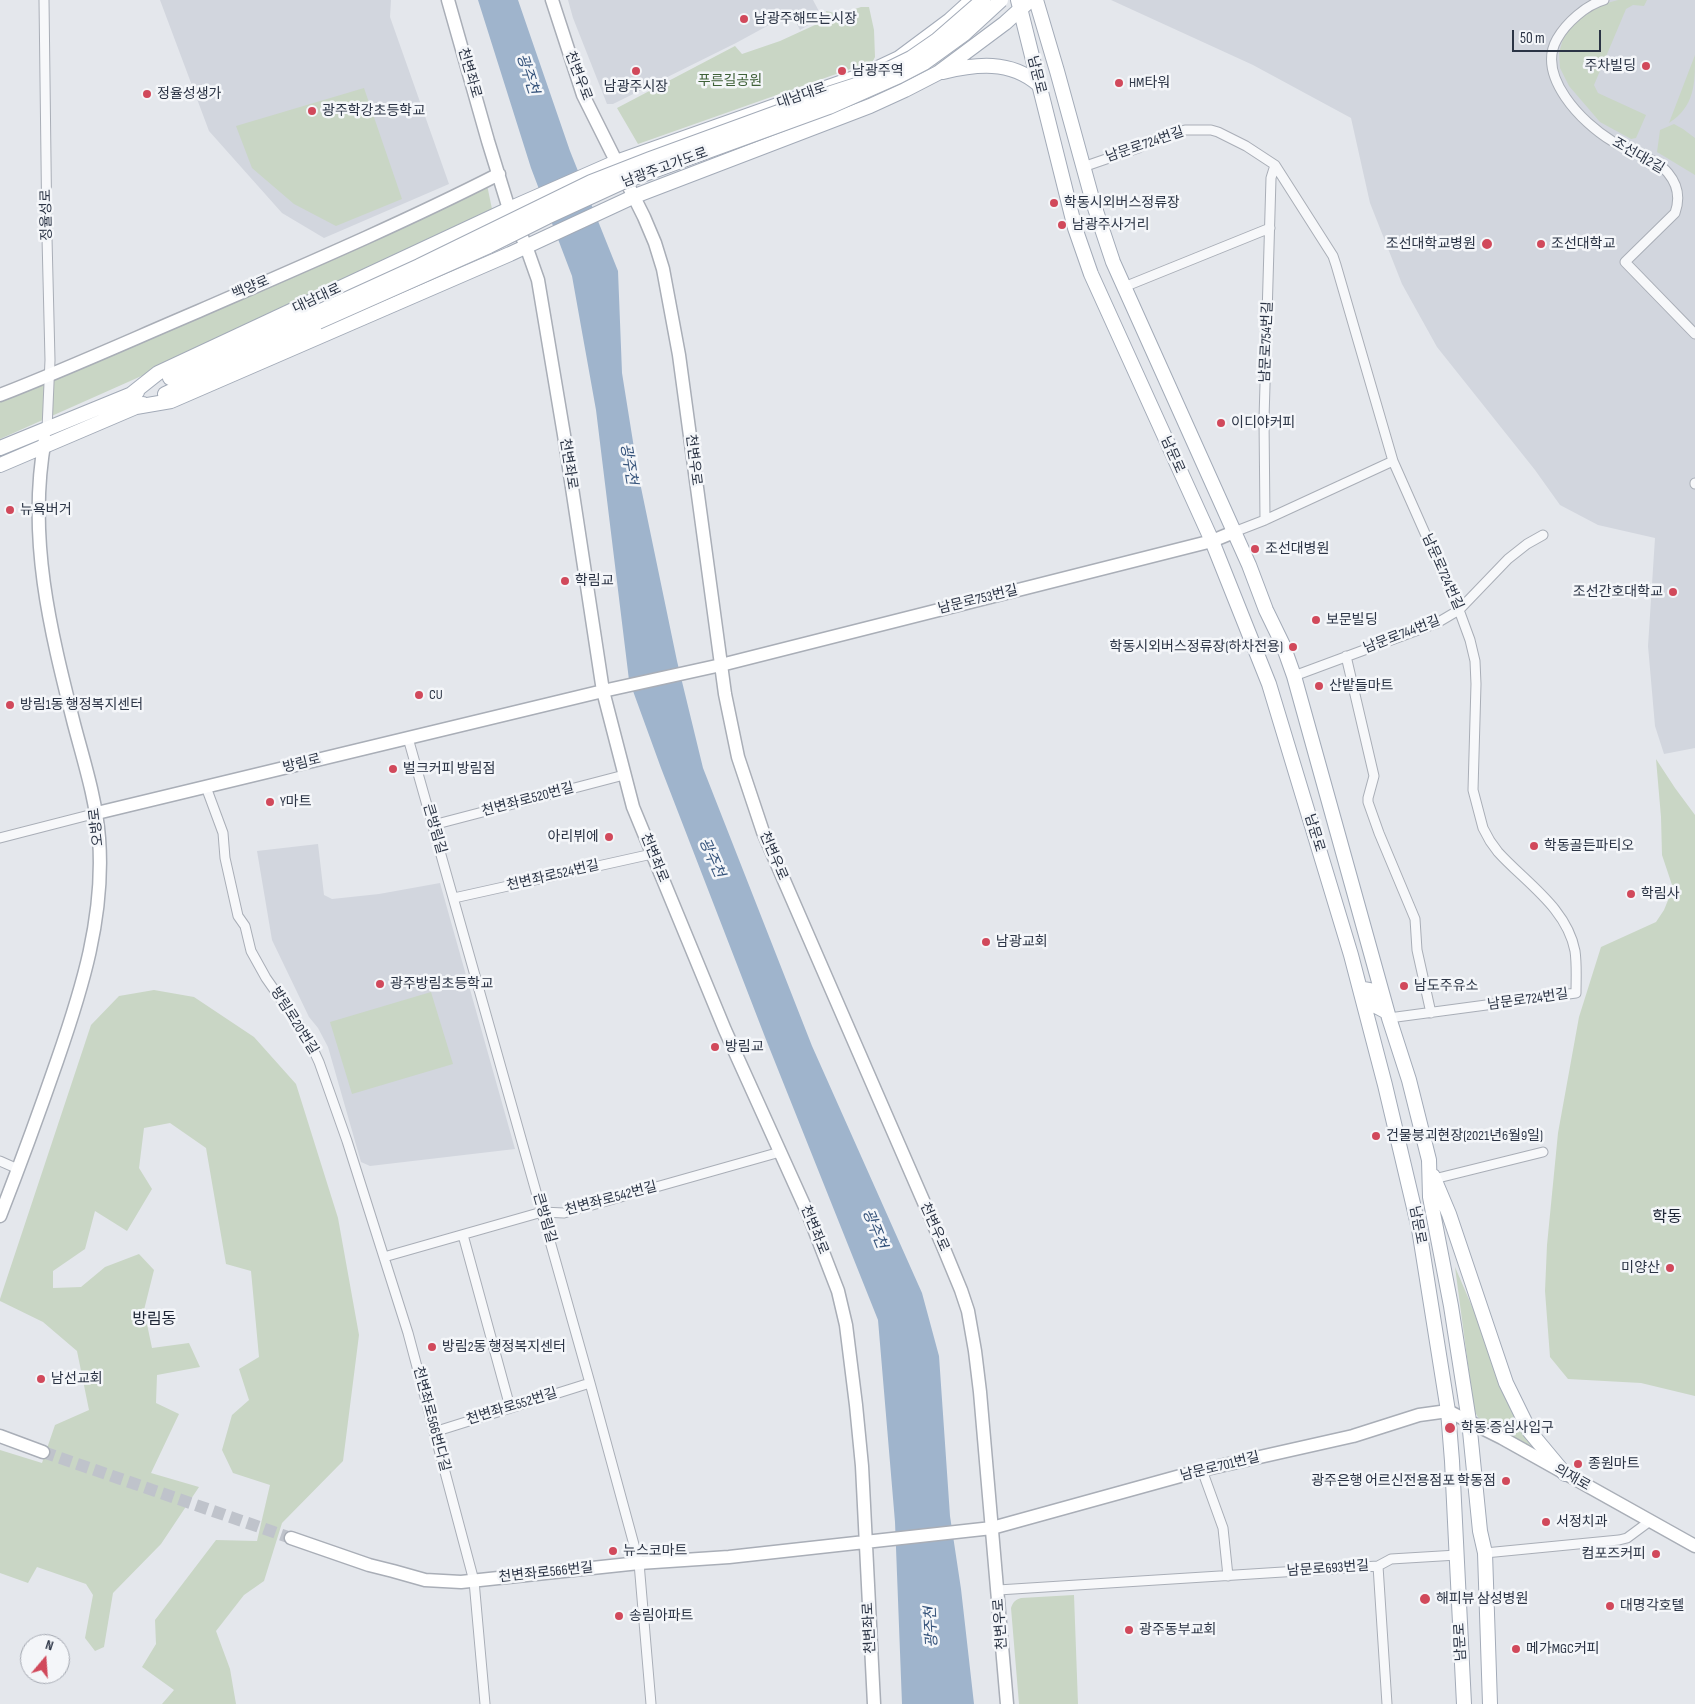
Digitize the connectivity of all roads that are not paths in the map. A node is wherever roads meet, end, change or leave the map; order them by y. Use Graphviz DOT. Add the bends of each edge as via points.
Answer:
graph roads {
  1 [pos="44,0"];
  2 [pos="448,0"];
  3 [pos="552,0"];
  4 [pos="972,0"];
  5 [pos="982,0"];
  6 [pos="1001,0"];
  7 [pos="1036,0"];
  8 [pos="1604,0"];
  9 [pos="1023,3"];
  10 [pos="938,73"];
  11 [pos="1038,84"];
  12 [pos="616,162"];
  13 [pos="1274,165"];
  14 [pos="1083,167"];
  15 [pos="499,174"];
  16 [pos="635,196"];
  17 [pos="509,209"];
  18 [pos="1270,228"];
  19 [pos="526,246"];
  20 [pos="1124,287"];
  21 [pos="317,318"];
  22 [pos="1695,334"];
  23 [pos="50,376"];
  24 [pos="0,395"];
  25 [pos="132,402"];
  26 [pos="47,429"];
  27 [pos="44,447"];
  28 [pos="0,448"];
  29 [pos="1393,461"];
  30 [pos="0,465"];
  31 [pos="1264,520"];
  32 [pos="1234,532"];
  33 [pos="1543,535"];
  34 [pos="1212,541"];
  35 [pos="1459,610"];
  36 [pos="1346,656"];
  37 [pos="721,666"];
  38 [pos="1294,676"];
  39 [pos="603,691"];
  40 [pos="408,738"];
  41 [pos="624,775"];
  42 [pos="206,787"];
  43 [pos="97,813"];
  44 [pos="433,825"];
  45 [pos="0,838"];
  46 [pos="652,854"];
  47 [pos="454,898"];
  48 [pos="1360,992"];
  49 [pos="1431,1013"];
  50 [pos="1388,1015"];
  51 [pos="780,1152"];
  52 [pos="1543,1152"];
  53 [pos="1429,1160"];
  54 [pos="0,1161"];
  55 [pos="18,1169"];
  56 [pos="1434,1179"];
  57 [pos="542,1212"];
  58 [pos="0,1216"];
  59 [pos="463,1235"];
  60 [pos="384,1257"];
  61 [pos="590,1383"];
  62 [pos="510,1407"];
  63 [pos="1448,1411"];
  64 [pos="1470,1421"];
  65 [pos="434,1432"];
  66 [pos="0,1436"];
  67 [pos="43,1452"];
  68 [pos="1202,1470"];
  69 [pos="1565,1474"];
  70 [pos="1650,1520"];
  71 [pos="992,1528"];
  72 [pos="290,1538"];
  73 [pos="867,1541"];
  74 [pos="1695,1546"];
  75 [pos="1485,1553"];
  76 [pos="1456,1555"];
  77 [pos="639,1562"];
  78 [pos="1378,1566"];
  79 [pos="1228,1576"];
  80 [pos="474,1581"];
  81 [pos="998,1590"];
  82 [pos="485,1704"];
  83 [pos="651,1704"];
  84 [pos="874,1704"];
  85 [pos="1007,1704"];
  86 [pos="1387,1704"];
  87 [pos="1464,1704"];
  88 [pos="1490,1704"];
  1 -- 23 [label="street, 정율성로"];
  2 -- 15 [label="street, 천변좌로"];
  3 -- 12 [label="street, 천변우로" via="583,94"];
  4 -- 12 [label="main road, 대남대로" via="899,58 865,74"];
  5 -- 21 [label="main road, 남광주고가도로, bridge" via="937,40 870,79 591,182"];
  6 -- 21 [label="main road, 남광주고가도로, bridge" via="957,39 899,76 828,107 623,182 481,250"];
  7 -- 14 [label="main road, 남문로"];
  8 -- 22 [label="street, 조선대2길" via="1585,10 1562,31 1551,54 1554,73 1568,100 1596,130 1660,166 1674,182 1678,196 1674,213 1625,262"];
  9 -- 10 [label="main road" via="1005,23"];
  9 -- 11 [label="main road, 남문로"];
  10 -- 11 [label="main road" via="970,66 1001,66 1029,76"];
  10 -- 16 [label="main road" via="870,106"];
  11 -- 34 [label="main road, 남문로" via="1075,228 1091,274"];
  12 -- 16 [label="street, 천변우로"];
  12 -- 17 [label="main road, 대남대로"];
  13 -- 14 [label="street, 남문로724번길" via="1230,137 1202,129 1166,136"];
  13 -- 18 [label="street, 남문로754번길"];
  13 -- 29 [label="street, 남문로724번길" via="1333,256"];
  14 -- 20 [label="main road, 남문로"];
  15 -- 17 [label="street, 천변좌로"];
  15 -- 23 [label="street, 백양로" via="265,283"];
  16 -- 19 [label="main road, 대남대로"];
  16 -- 37 [label="street, 천변우로" via="655,243 672,309"];
  17 -- 19 [label="street, 천변좌로"];
  17 -- 25 [label="main road, 대남대로" via="158,373"];
  18 -- 20 [label="street"];
  18 -- 31 [label="street, 남문로754번길"];
  19 -- 25 [label="main road, 대남대로" via="171,401"];
  19 -- 39 [label="street, 천변좌로" via="543,303"];
  20 -- 32 [label="main road, 남문로"];
  21 -- 25 [label="main road, 대남대로"];
  23 -- 24 [label="street, 백양로"];
  23 -- 26 [label="street, 정율성로"];
  25 -- 26 [label="main road, 대남대로"];
  25 -- 27 [label="main road, 대남대로"];
  26 -- 27 [label="street, 오방로"];
  26 -- 28 [label="main road, 대남대로"];
  27 -- 30 [label="main road, 대남대로"];
  27 -- 43 [label="street, 오방로" via="38,531 44,588"];
  29 -- 31 [label="street"];
  29 -- 35 [label="street, 남문로724번길"];
  31 -- 32 [label="street"];
  32 -- 34 [label="street, 남문로753번길"];
  32 -- 38 [label="main road, 남문로"];
  33 -- 35 [label="street, 남문로744번길" via="1508,559"];
  34 -- 37 [label="street, 남문로753번길"];
  34 -- 48 [label="main road, 남문로" via="1269,684"];
  35 -- 36 [label="street, 남문로744번길" via="1437,623"];
  35 -- 49 [label="street, 남문로724번길" via="1475,661 1473,790 1480,818 1498,852 1553,907 1566,927 1574,951 1576,993"];
  36 -- 38 [label="street, 남문로744번길"];
  36 -- 49 [label="street" via="1374,776 1368,802 1378,834 1415,919 1417,950"];
  37 -- 39 [label="street, 남문로753번길"];
  37 -- 71 [label="street, 천변우로" via="738,757 763,832 968,1311 980,1392"];
  38 -- 50 [label="main road, 남문로"];
  39 -- 40 [label="street, 방림로"];
  39 -- 41 [label="street, 천변좌로"];
  40 -- 42 [label="street, 방림로"];
  40 -- 44 [label="street, 큰방림길"];
  41 -- 44 [label="street, 천변좌로520번길"];
  41 -- 46 [label="street, 천변좌로"];
  42 -- 43 [label="street, 방림로"];
  42 -- 60 [label="street, 방림로20번길" via="223,833 238,916 245,926 250,951 308,1038 319,1062"];
  43 -- 45 [label="street, 방림로"];
  43 -- 55 [label="street, 오방로" via="99,887 88,959 73,1014"];
  44 -- 47 [label="street, 큰방림길"];
  46 -- 47 [label="street, 천변좌로524번길"];
  46 -- 51 [label="street, 천변좌로"];
  47 -- 57 [label="street, 큰방림길"];
  48 -- 50 [label="main road" via="1369,990 1374,1005"];
  48 -- 63 [label="main road, 남문로" via="1419,1229"];
  49 -- 50 [label="street, 남문로724번길"];
  50 -- 53 [label="main road, 남문로" via="1409,1080"];
  51 -- 57 [label="street, 천변좌로542번길" via="564,1213"];
  51 -- 73 [label="street, 천변좌로" via="838,1291 846,1325"];
  52 -- 56 [label="street"];
  53 -- 56 [label="main road"];
  53 -- 64 [label="main road, 남문로" via="1430,1197"];
  54 -- 55 [label="street"];
  55 -- 58 [label="street, 오방로"];
  56 -- 69 [label="main road" via="1506,1383 1530,1432"];
  57 -- 59 [label="street, 천변좌로542번길"];
  57 -- 61 [label="street, 큰방림길"];
  59 -- 60 [label="street, 천변좌로542번길"];
  59 -- 62 [label="street"];
  60 -- 65 [label="street, 천변좌로566번다길"];
  61 -- 62 [label="street, 천변좌로552번길"];
  61 -- 77 [label="street, 큰방림길"];
  62 -- 65 [label="street, 천변좌로552번길"];
  63 -- 64 [label="street, 의재로"];
  63 -- 68 [label="street, 남문로701번길" via="1420,1414 1353,1436"];
  63 -- 76 [label="main road, 남문로"];
  64 -- 69 [label="street, 의재로"];
  64 -- 75 [label="main road, 남문로"];
  65 -- 80 [label="street, 천변좌로566번다길"];
  66 -- 67 [label="street"];
  68 -- 71 [label="street, 남문로701번길"];
  68 -- 79 [label="street" via="1223,1528"];
  69 -- 70 [label="street, 의재로"];
  70 -- 74 [label="street, 의재로"];
  70 -- 75 [label="street" via="1627,1538 1619,1540"];
  71 -- 73 [label="street, 남문로701번길"];
  71 -- 81 [label="street, 천변우로"];
  72 -- 80 [label="street, 천변좌로566번길" via="425,1580"];
  73 -- 77 [label="street, 천변좌로566번길" via="729,1557"];
  73 -- 84 [label="street, 천변좌로"];
  75 -- 88 [label="main road, 남문로"];
  76 -- 78 [label="street, 남문로693번길" via="1391,1559"];
  76 -- 87 [label="main road, 남문로"];
  77 -- 80 [label="street, 천변좌로566번길"];
  77 -- 83 [label="street, 큰방림길"];
  78 -- 79 [label="street, 남문로693번길"];
  78 -- 86 [label="street"];
  79 -- 81 [label="street, 남문로693번길"];
  80 -- 82 [label="street, 천변좌로566번다길"];
  81 -- 85 [label="street, 천변우로"];
}
